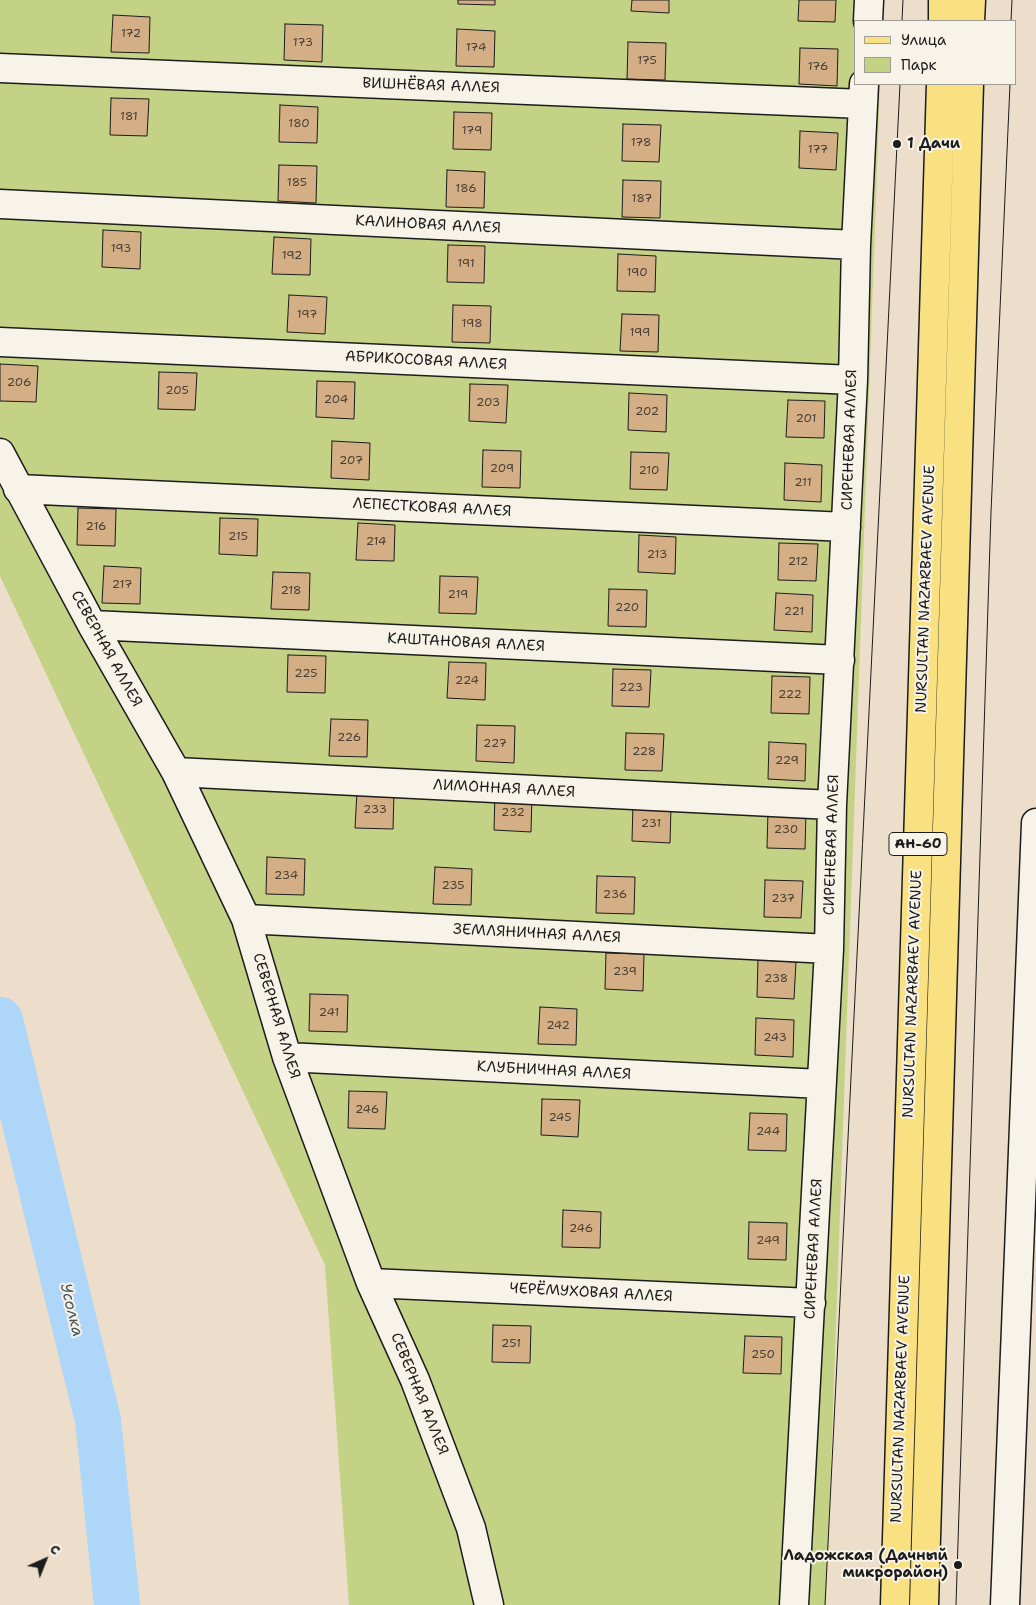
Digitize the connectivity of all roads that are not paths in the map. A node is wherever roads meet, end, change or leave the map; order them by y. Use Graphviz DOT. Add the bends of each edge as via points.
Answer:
graph roads {
  1 [pos="869,0"];
  2 [pos="943,0"];
  3 [pos="971,0"];
  4 [pos="868,20"];
  5 [pos="943,20"];
  6 [pos="970,20"];
  7 [pos="0,68"];
  8 [pos="941,85"];
  9 [pos="968,85"];
  10 [pos="863,94"];
  11 [pos="0,204"];
  12 [pos="856,245"];
  13 [pos="0,342"];
  14 [pos="853,380"];
  15 [pos="0,453"];
  16 [pos="18,489"];
  17 [pos="846,528"];
  18 [pos="92,625"];
  19 [pos="840,660"];
  20 [pos="176,772"];
  21 [pos="832,805"];
  22 [pos="1036,824"];
  23 [pos="1035,879"];
  24 [pos="246,919"];
  25 [pos="829,949"];
  26 [pos="287,1057"];
  27 [pos="821,1084"];
  28 [pos="372,1283"];
  29 [pos="811,1303"];
  30 [pos="489,1605"];
  31 [pos="794,1605"];
  32 [pos="895,1605"];
  33 [pos="924,1605"];
  34 [pos="1005,1605"];
  1 -- 4 [label="street"];
  2 -- 5 [label="main road"];
  3 -- 6 [label="main road"];
  7 -- 10 [label="street, ВИШНЁВАЯ АЛЛЕЯ"];
  8 -- 32 [label="main road, NURSULTAN NAZARBAEV AVENUE / АН-60"];
  9 -- 33 [label="main road, NURSULTAN NAZARBAEV AVENUE / АН-60"];
  10 -- 12 [label="street, СИРЕНЕВАЯ АЛЛЕЯ"];
  11 -- 12 [label="street, КАЛИНОВАЯ АЛЛЕЯ"];
  12 -- 14 [label="street, СИРЕНЕВАЯ АЛЛЕЯ"];
  13 -- 14 [label="street, АБРИКОСОВАЯ АЛЛЕЯ"];
  14 -- 17 [label="street, СИРЕНЕВАЯ АЛЛЕЯ"];
  15 -- 16 [label="street, СЕВЕРНАЯ АЛЛЕЯ"];
  16 -- 17 [label="street, ЛЕПЕСТКОВАЯ АЛЛЕЯ"];
  16 -- 18 [label="street, СЕВЕРНАЯ АЛЛЕЯ"];
  17 -- 19 [label="street, СИРЕНЕВАЯ АЛЛЕЯ"];
  18 -- 19 [label="street, КАШТАНОВАЯ АЛЛЕЯ"];
  18 -- 20 [label="street, СЕВЕРНАЯ АЛЛЕЯ"];
  19 -- 21 [label="street, СИРЕНЕВАЯ АЛЛЕЯ"];
  20 -- 21 [label="street, ЛИМОННАЯ АЛЛЕЯ"];
  20 -- 24 [label="street, СЕВЕРНАЯ АЛЛЕЯ"];
  21 -- 25 [label="street, СИРЕНЕВАЯ АЛЛЕЯ"];
  22 -- 23 [label="street"];
  23 -- 34 [label="street"];
  24 -- 25 [label="street, ЗЕМЛЯНИЧНАЯ АЛЛЕЯ"];
  24 -- 26 [label="street, СЕВЕРНАЯ АЛЛЕЯ"];
  25 -- 27 [label="street, СИРЕНЕВАЯ АЛЛЕЯ"];
  26 -- 27 [label="street, КЛУБНИЧНАЯ АЛЛЕЯ"];
  26 -- 28 [label="street, СЕВЕРНАЯ АЛЛЕЯ"];
  27 -- 29 [label="street, СИРЕНЕВАЯ АЛЛЕЯ"];
  28 -- 29 [label="street, ЧЕРЁМУХОВАЯ АЛЛЕЯ"];
  28 -- 30 [label="street, СЕВЕРНАЯ АЛЛЕЯ" via="415,1380 472,1528"];
  29 -- 31 [label="street, СИРЕНЕВАЯ АЛЛЕЯ"];
}
